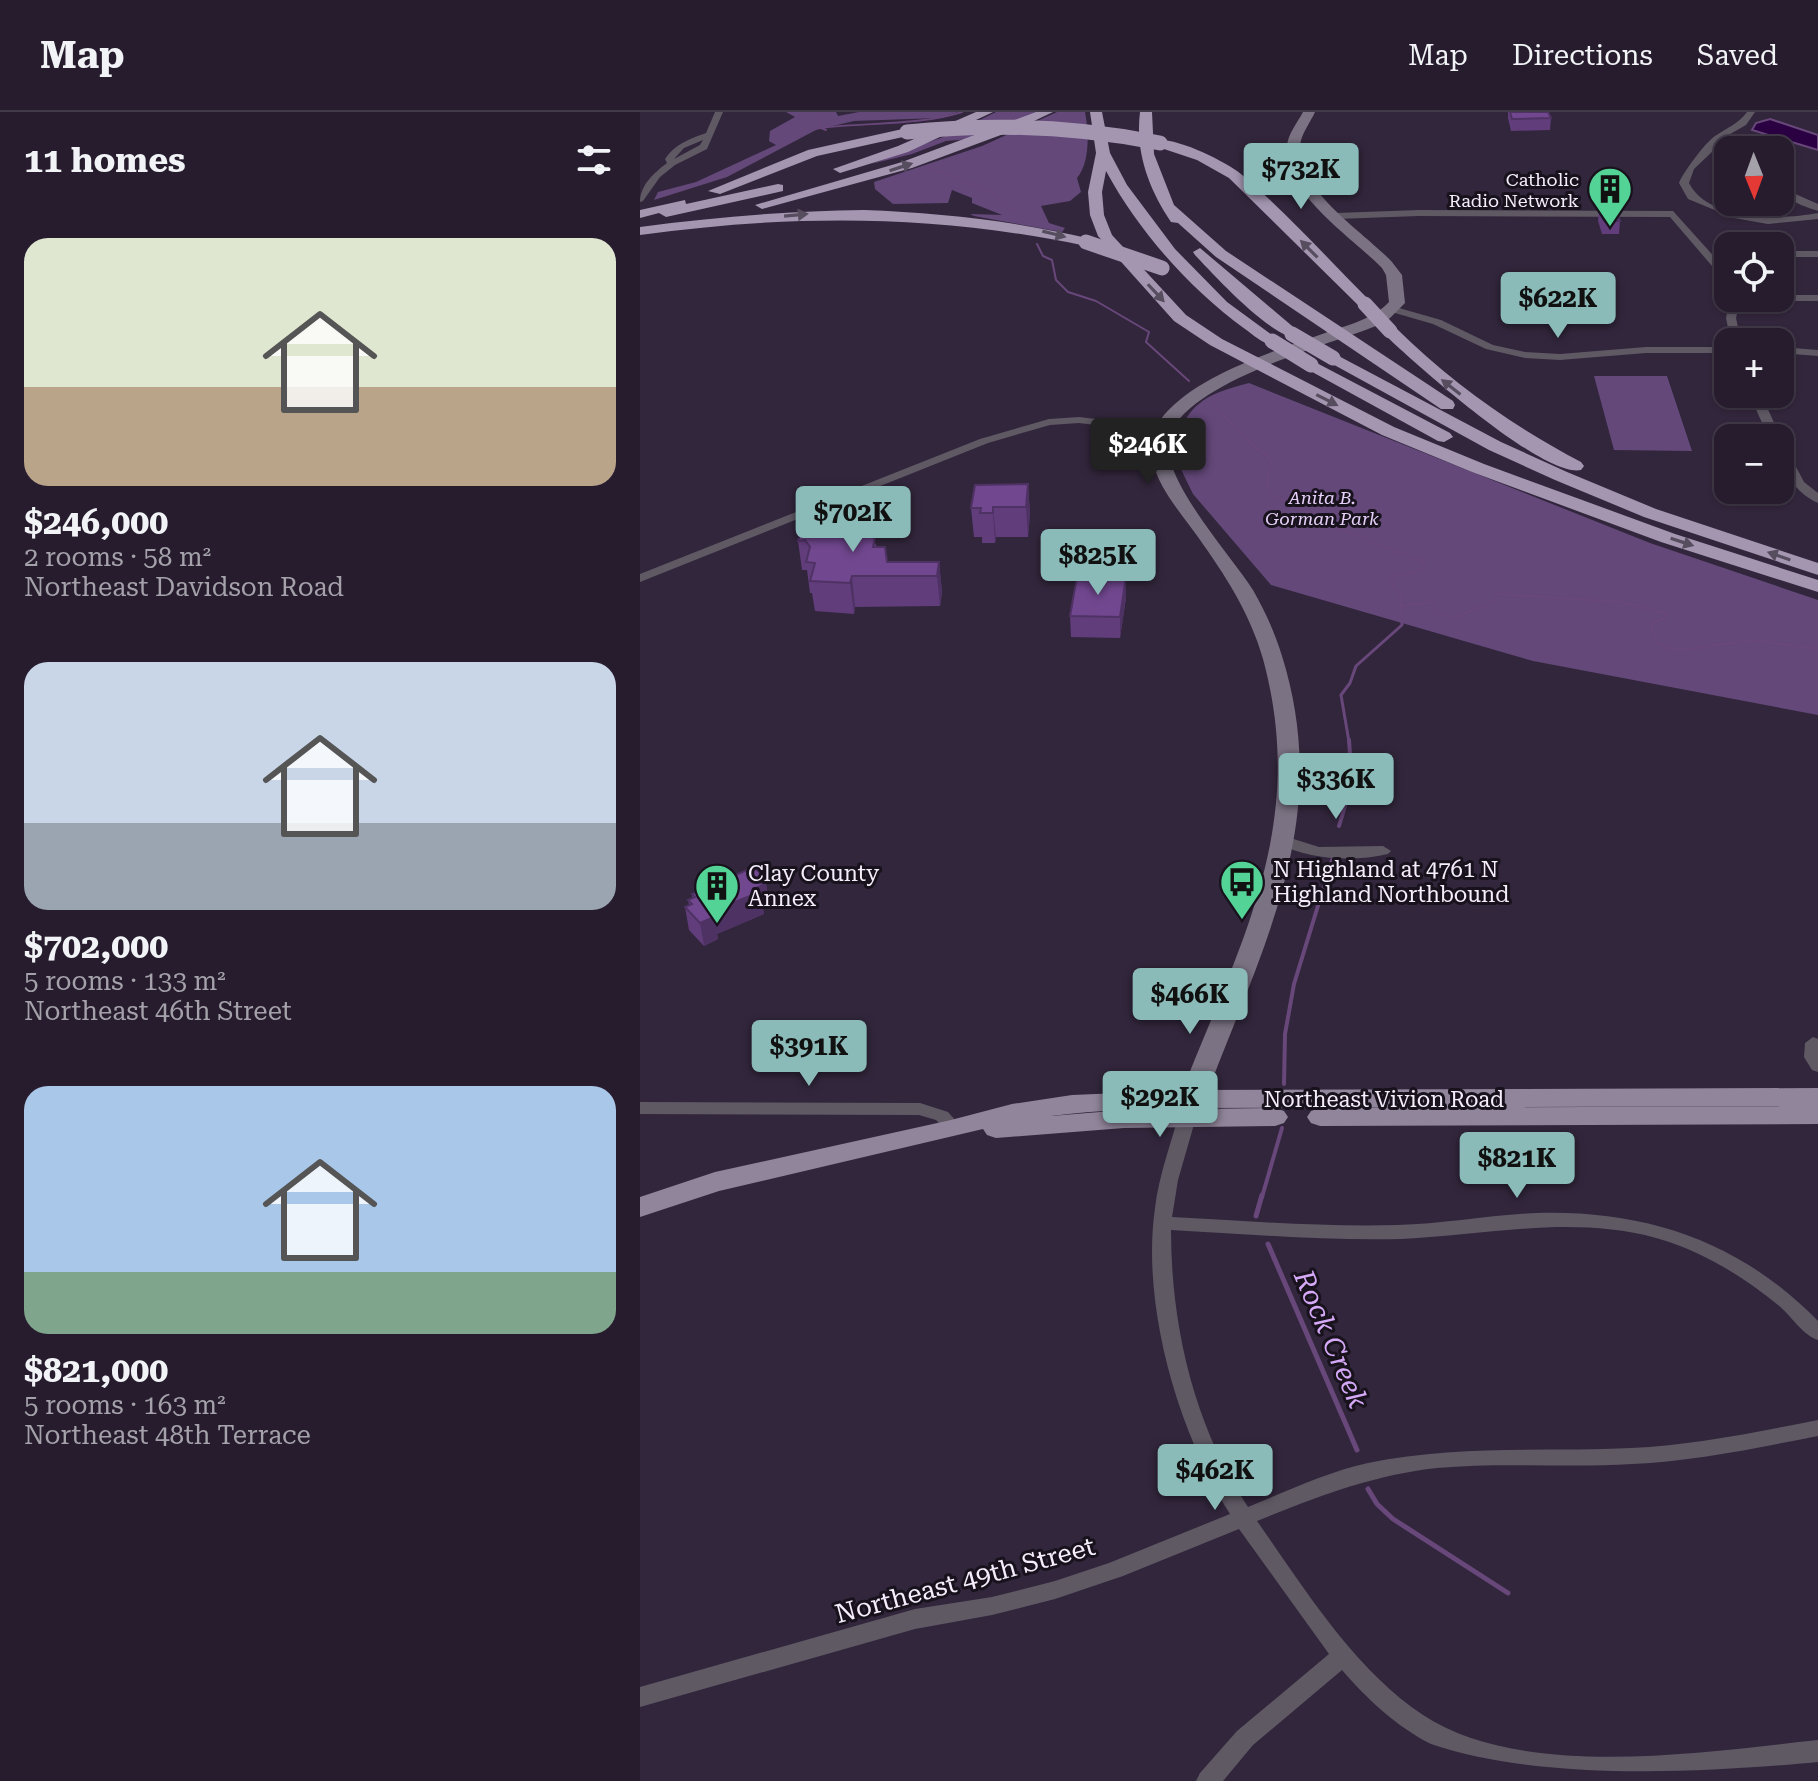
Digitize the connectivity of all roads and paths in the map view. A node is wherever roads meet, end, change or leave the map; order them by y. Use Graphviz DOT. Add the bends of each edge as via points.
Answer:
graph roads {
  1 [pos="719,112"];
  2 [pos="987,112"];
  3 [pos="1047,112"];
  4 [pos="1096,112"];
  5 [pos="1146,112"];
  6 [pos="1309,112"];
  7 [pos="1741,112"];
  8 [pos="1751,112"];
  9 [pos="1709,149"];
  10 [pos="1103,153"];
  11 [pos="1794,197"];
  12 [pos="641,198"];
  13 [pos="1166,205"];
  14 [pos="1818,208"];
  15 [pos="640,216"];
  16 [pos="1336,216"];
  17 [pos="1818,216"];
  18 [pos="662,228"];
  19 [pos="640,231"];
  20 [pos="1709,254"];
  21 [pos="1714,254"];
  22 [pos="1794,254"];
  23 [pos="1818,254"];
  24 [pos="1714,260"];
  25 [pos="1794,298"];
  26 [pos="1818,298"];
  27 [pos="1222,305"];
  28 [pos="1392,309"];
  29 [pos="1338,334"];
  30 [pos="1714,350"];
  31 [pos="1794,351"];
  32 [pos="1818,353"];
  33 [pos="1257,365"];
  34 [pos="1162,430"];
  35 [pos="1561,476"];
  36 [pos="1794,476"];
  37 [pos="1817,499"];
  38 [pos="1608,516"];
  39 [pos="1740,543"];
  40 [pos="1818,569"];
  41 [pos="640,578"];
  42 [pos="1818,586"];
  43 [pos="1284,841"];
  44 [pos="1818,1047"];
  45 [pos="1818,1066"];
  46 [pos="1818,1097"];
  47 [pos="640,1108"];
  48 [pos="1190,1108"];
  49 [pos="1818,1115"];
  50 [pos="954,1129"];
  51 [pos="640,1207"];
  52 [pos="1162,1223"];
  53 [pos="1818,1333"];
  54 [pos="1818,1428"];
  55 [pos="1243,1517"];
  56 [pos="1342,1657"];
  57 [pos="640,1697"];
  58 [pos="1818,1751"];
  59 [pos="1208,1781"];
  1 -- 12 [label="street" via="704,147 657,175"];
  2 -- 15 [label="highway" via="903,149 835,171"];
  18 -- 3 [label="highway, one-way" via="881,174"];
  4 -- 10 [label="highway"];
  5 -- 13 [label="highway" via="1150,165"];
  6 -- 16 [label="street" via="1293,152 1315,198"];
  7 -- 9 [label="street" via="1711,134"];
  8 -- 9 [label="street"];
  9 -- 17 [label="street" via="1684,183 1691,197 1750,221"];
  10 -- 27 [label="highway" via="1170,252"];
  10 -- 33 [label="highway, one-way" via="1095,192 1105,236 1180,318"];
  11 -- 14 [label="street"];
  13 -- 29 [label="highway" via="1221,254"];
  13 -- 35 [label="highway, bridge" via="1207,262 1292,334 1495,446"];
  39 -- 15 [label="highway, one-way, bridge" via="1531,442 1438,377 1234,175 1160,143 1044,126 907,132 813,153"];
  16 -- 20 [label="street" via="1673,214"];
  16 -- 28 [label="street" via="1394,275 1398,290"];
  18 -- 19 [label="highway"];
  18 -- 27 [label="highway, one-way, bridge" via="873,213 1034,229 1162,268"];
  20 -- 21 [label="street"];
  20 -- 24 [label="street"];
  22 -- 23 [label="street"];
  25 -- 26 [label="street"];
  27 -- 38 [label="highway, bridge" via="1311,365 1416,424"];
  28 -- 29 [label="street"];
  28 -- 30 [label="street" via="1525,355"];
  29 -- 33 [label="street"];
  29 -- 35 [label="highway"];
  31 -- 32 [label="street"];
  33 -- 34 [label="street" via="1207,389"];
  33 -- 38 [label="highway, one-way" via="1388,431"];
  34 -- 41 [label="street" via="1079,420 1049,422 984,441"];
  34 -- 43 [label="street" via="1158,445 1169,482 1244,591 1270,650 1287,721"];
  35 -- 39 [label="highway"];
  36 -- 37 [label="street"];
  38 -- 42 [label="highway, one-way"];
  40 -- 39 [label="highway, one-way"];
  43 -- 43 [label="street" via="1295,848 1383,851 1365,843"];
  43 -- 48 [label="street" via="1262,920"];
  44 -- 45 [label="street" via="1813,1043"];
  46 -- 48 [label="main road, Northeast Vivion Road"];
  47 -- 50 [label="street" via="920,1109 942,1116"];
  48 -- 49 [label="main road, Northeast Vivion Road"];
  48 -- 50 [label="main road, Northeast Vivion Road"];
  48 -- 52 [label="street"];
  50 -- 51 [label="main road, Northeast Vivion Road" via="715,1182"];
  52 -- 53 [label="street" via="1355,1233 1537,1220 1628,1226 1687,1241 1738,1264 1783,1295"];
  52 -- 55 [label="street" via="1175,1353 1202,1443"];
  54 -- 55 [label="street, Northeast 49th Street" via="1646,1455 1398,1465 1321,1486"];
  55 -- 56 [label="street"];
  55 -- 57 [label="street, Northeast 49th Street" via="1055,1590 915,1619"];
  56 -- 58 [label="street" via="1418,1725 1493,1756 1577,1769 1619,1769"];
  56 -- 59 [label="street" via="1245,1738"];
}
